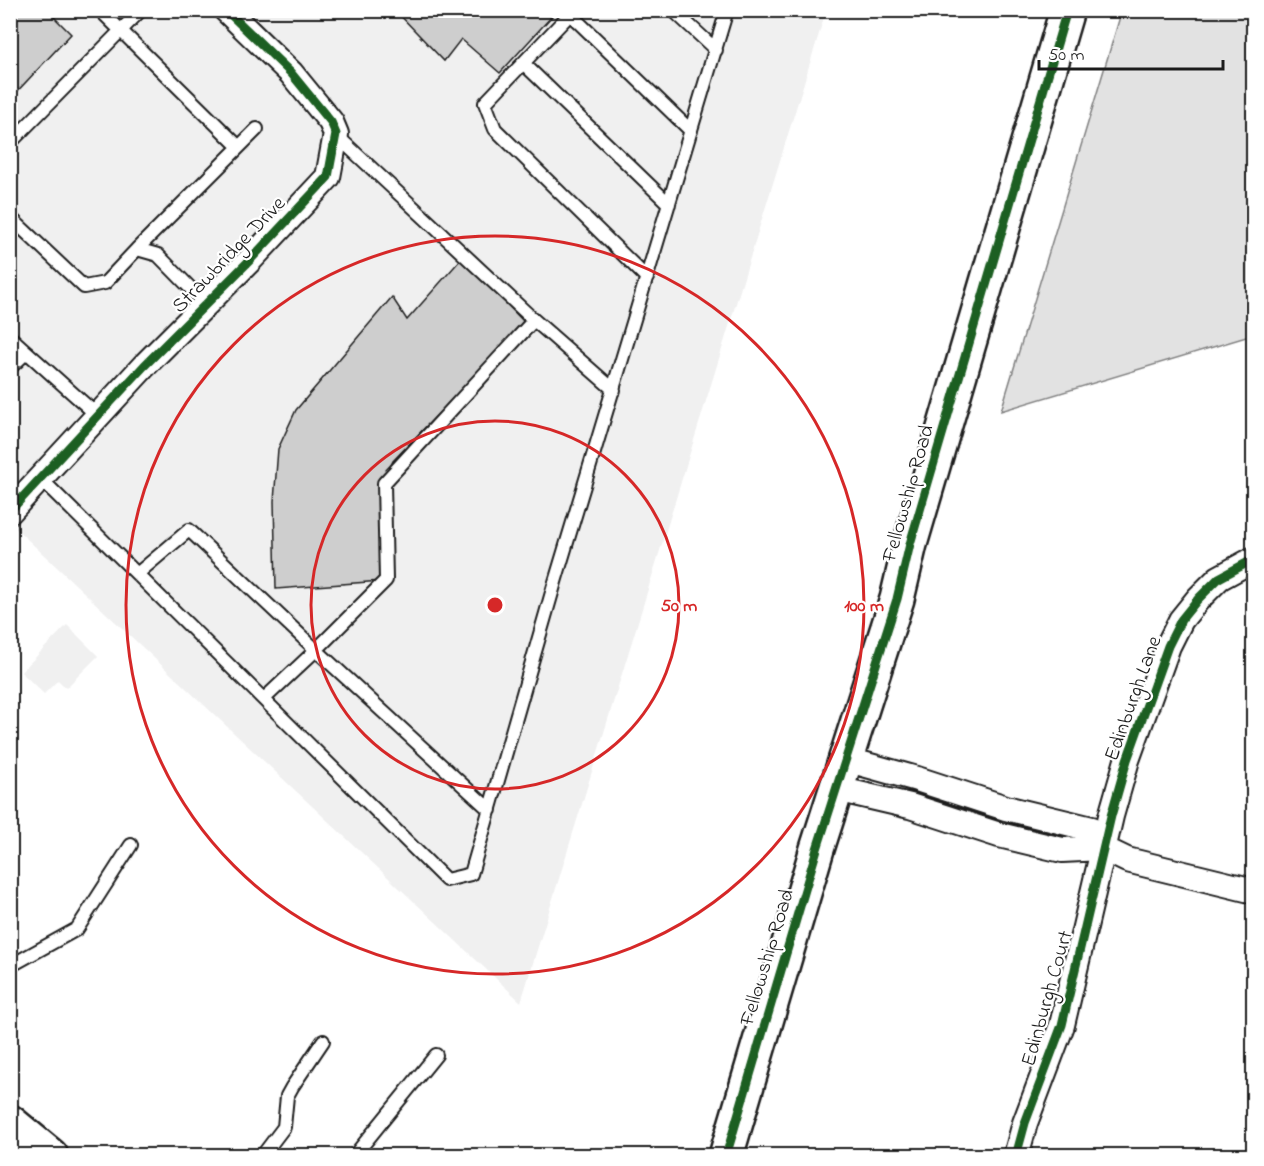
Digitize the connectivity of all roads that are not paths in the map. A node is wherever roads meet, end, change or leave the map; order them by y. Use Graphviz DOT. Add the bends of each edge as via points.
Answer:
graph roads {
  1 [pos="100,10"];
  2 [pos="141,10"];
  3 [pos="226,10"];
  4 [pos="674,10"];
  5 [pos="727,10"];
  6 [pos="1067,10"];
  7 [pos="568,12"];
  8 [pos="121,31"];
  9 [pos="716,50"];
  10 [pos="523,63"];
  11 [pos="256,129"];
  12 [pos="691,131"];
  13 [pos="336,134"];
  14 [pos="10,142"];
  15 [pos="239,147"];
  16 [pos="669,204"];
  17 [pos="10,217"];
  18 [pos="137,249"];
  19 [pos="647,278"];
  20 [pos="205,303"];
  21 [pos="534,320"];
  22 [pos="10,336"];
  23 [pos="27,352"];
  24 [pos="10,368"];
  25 [pos="614,390"];
  26 [pos="98,416"];
  27 [pos="40,478"];
  28 [pos="10,511"];
  29 [pos="1254,559"];
  30 [pos="137,574"];
  31 [pos="316,651"];
  32 [pos="264,699"];
  33 [pos="841,774"];
  34 [pos="490,810"];
  35 [pos="131,845"];
  36 [pos="1102,848"];
  37 [pos="1254,891"];
  38 [pos="10,966"];
  39 [pos="323,1041"];
  40 [pos="436,1055"];
  41 [pos="10,1122"];
  42 [pos="51,1155"];
  43 [pos="262,1155"];
  44 [pos="354,1155"];
  45 [pos="726,1155"];
  46 [pos="1016,1155"];
  1 -- 8 [label="lane"];
  2 -- 8 [label="lane"];
  3 -- 13 [label="street" via="291,73 331,122"];
  4 -- 9 [label="lane"];
  5 -- 9 [label="lane"];
  6 -- 33 [label="street, Fellowship Road" via="897,599"];
  7 -- 10 [label="lane"];
  7 -- 12 [label="lane"];
  8 -- 14 [label="lane"];
  8 -- 15 [label="lane"];
  9 -- 12 [label="lane"];
  10 -- 16 [label="lane"];
  10 -- 19 [label="lane" via="485,103 495,129"];
  11 -- 15 [label="lane"];
  12 -- 16 [label="lane"];
  13 -- 20 [label="street, Strawbridge Drive" via="328,177"];
  13 -- 21 [label="lane"];
  15 -- 18 [label="lane"];
  16 -- 19 [label="lane"];
  17 -- 18 [label="lane" via="84,287 105,283"];
  18 -- 20 [label="lane" via="158,255"];
  19 -- 25 [label="lane"];
  20 -- 26 [label="street, Strawbridge Drive"];
  21 -- 25 [label="lane"];
  21 -- 31 [label="lane" via="384,483 386,580"];
  22 -- 23 [label="lane"];
  23 -- 24 [label="lane"];
  23 -- 26 [label="lane"];
  25 -- 34 [label="lane"];
  26 -- 27 [label="street, Strawbridge Drive"];
  27 -- 28 [label="street, Strawbridge Drive"];
  27 -- 30 [label="lane"];
  29 -- 36 [label="street, Edinburgh Lane" via="1219,578 1181,620 1157,675"];
  30 -- 31 [label="lane" via="189,530"];
  30 -- 32 [label="lane"];
  31 -- 32 [label="lane"];
  31 -- 34 [label="lane"];
  32 -- 34 [label="lane" via="446,880 471,874"];
  33 -- 36 [label="street" via="917,779 1006,808 1092,829"];
  33 -- 45 [label="street, Fellowship Road"];
  35 -- 38 [label="lane" via="77,929"];
  36 -- 37 [label="street" via="1127,860"];
  36 -- 46 [label="street, Edinburgh Court" via="1062,1025"];
  39 -- 43 [label="lane" via="291,1087 284,1127"];
  40 -- 44 [label="lane"];
  41 -- 42 [label="street"];
}
